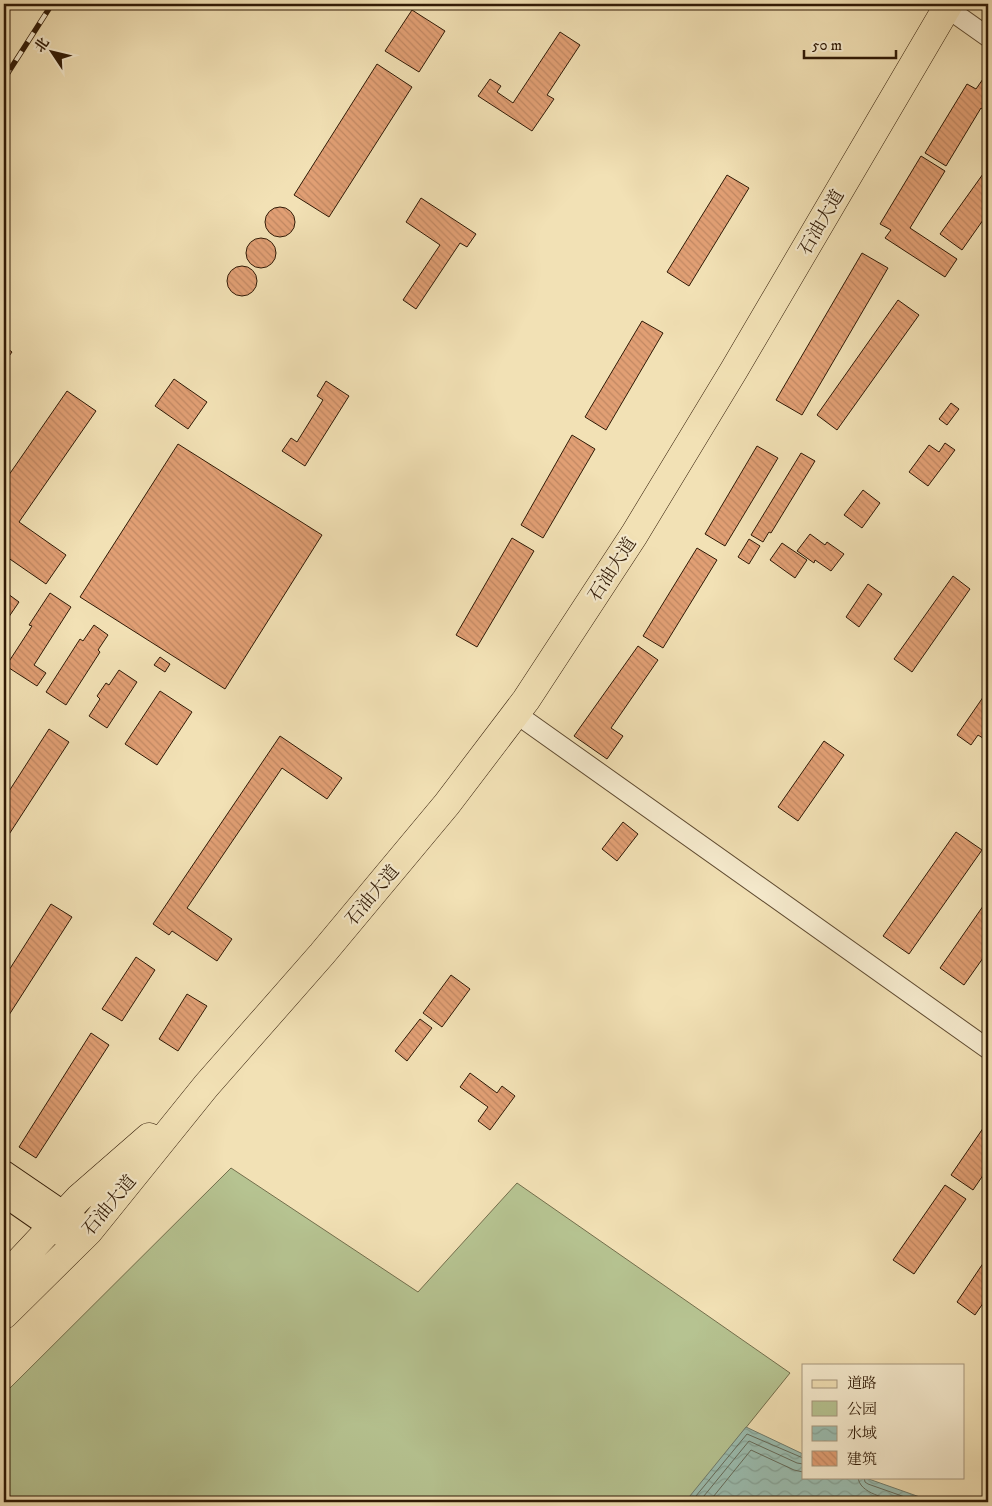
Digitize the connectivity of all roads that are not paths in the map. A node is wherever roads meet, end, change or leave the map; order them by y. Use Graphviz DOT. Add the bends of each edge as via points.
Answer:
graph roads {
  1 [pos="948,6"];
  2 [pos="988,37"];
  3 [pos="516,713"];
  4 [pos="988,1049"];
  5 [pos="206,1086"];
  6 [pos="4,1173"];
  7 [pos="4,1194"];
  8 [pos="58,1221"];
  9 [pos="82,1237"];
  10 [pos="4,1278"];
  11 [pos="4,1315"];
  1 -- 2 [label="street"];
  1 -- 3 [label="highway, 石油大道" via="634,535"];
  3 -- 4 [label="street"];
  3 -- 5 [label="highway, 石油大道" via="404,856"];
  5 -- 8 [label="highway, 石油大道" via="79,1198"];
  5 -- 9 [label="highway, 石油大道"];
  6 -- 8 [label="main road"];
  7 -- 8 [label="main road"];
  8 -- 9 [label="main road"];
  8 -- 10 [label="highway, 石油大道"];
  9 -- 11 [label="highway, 石油大道"];
}
